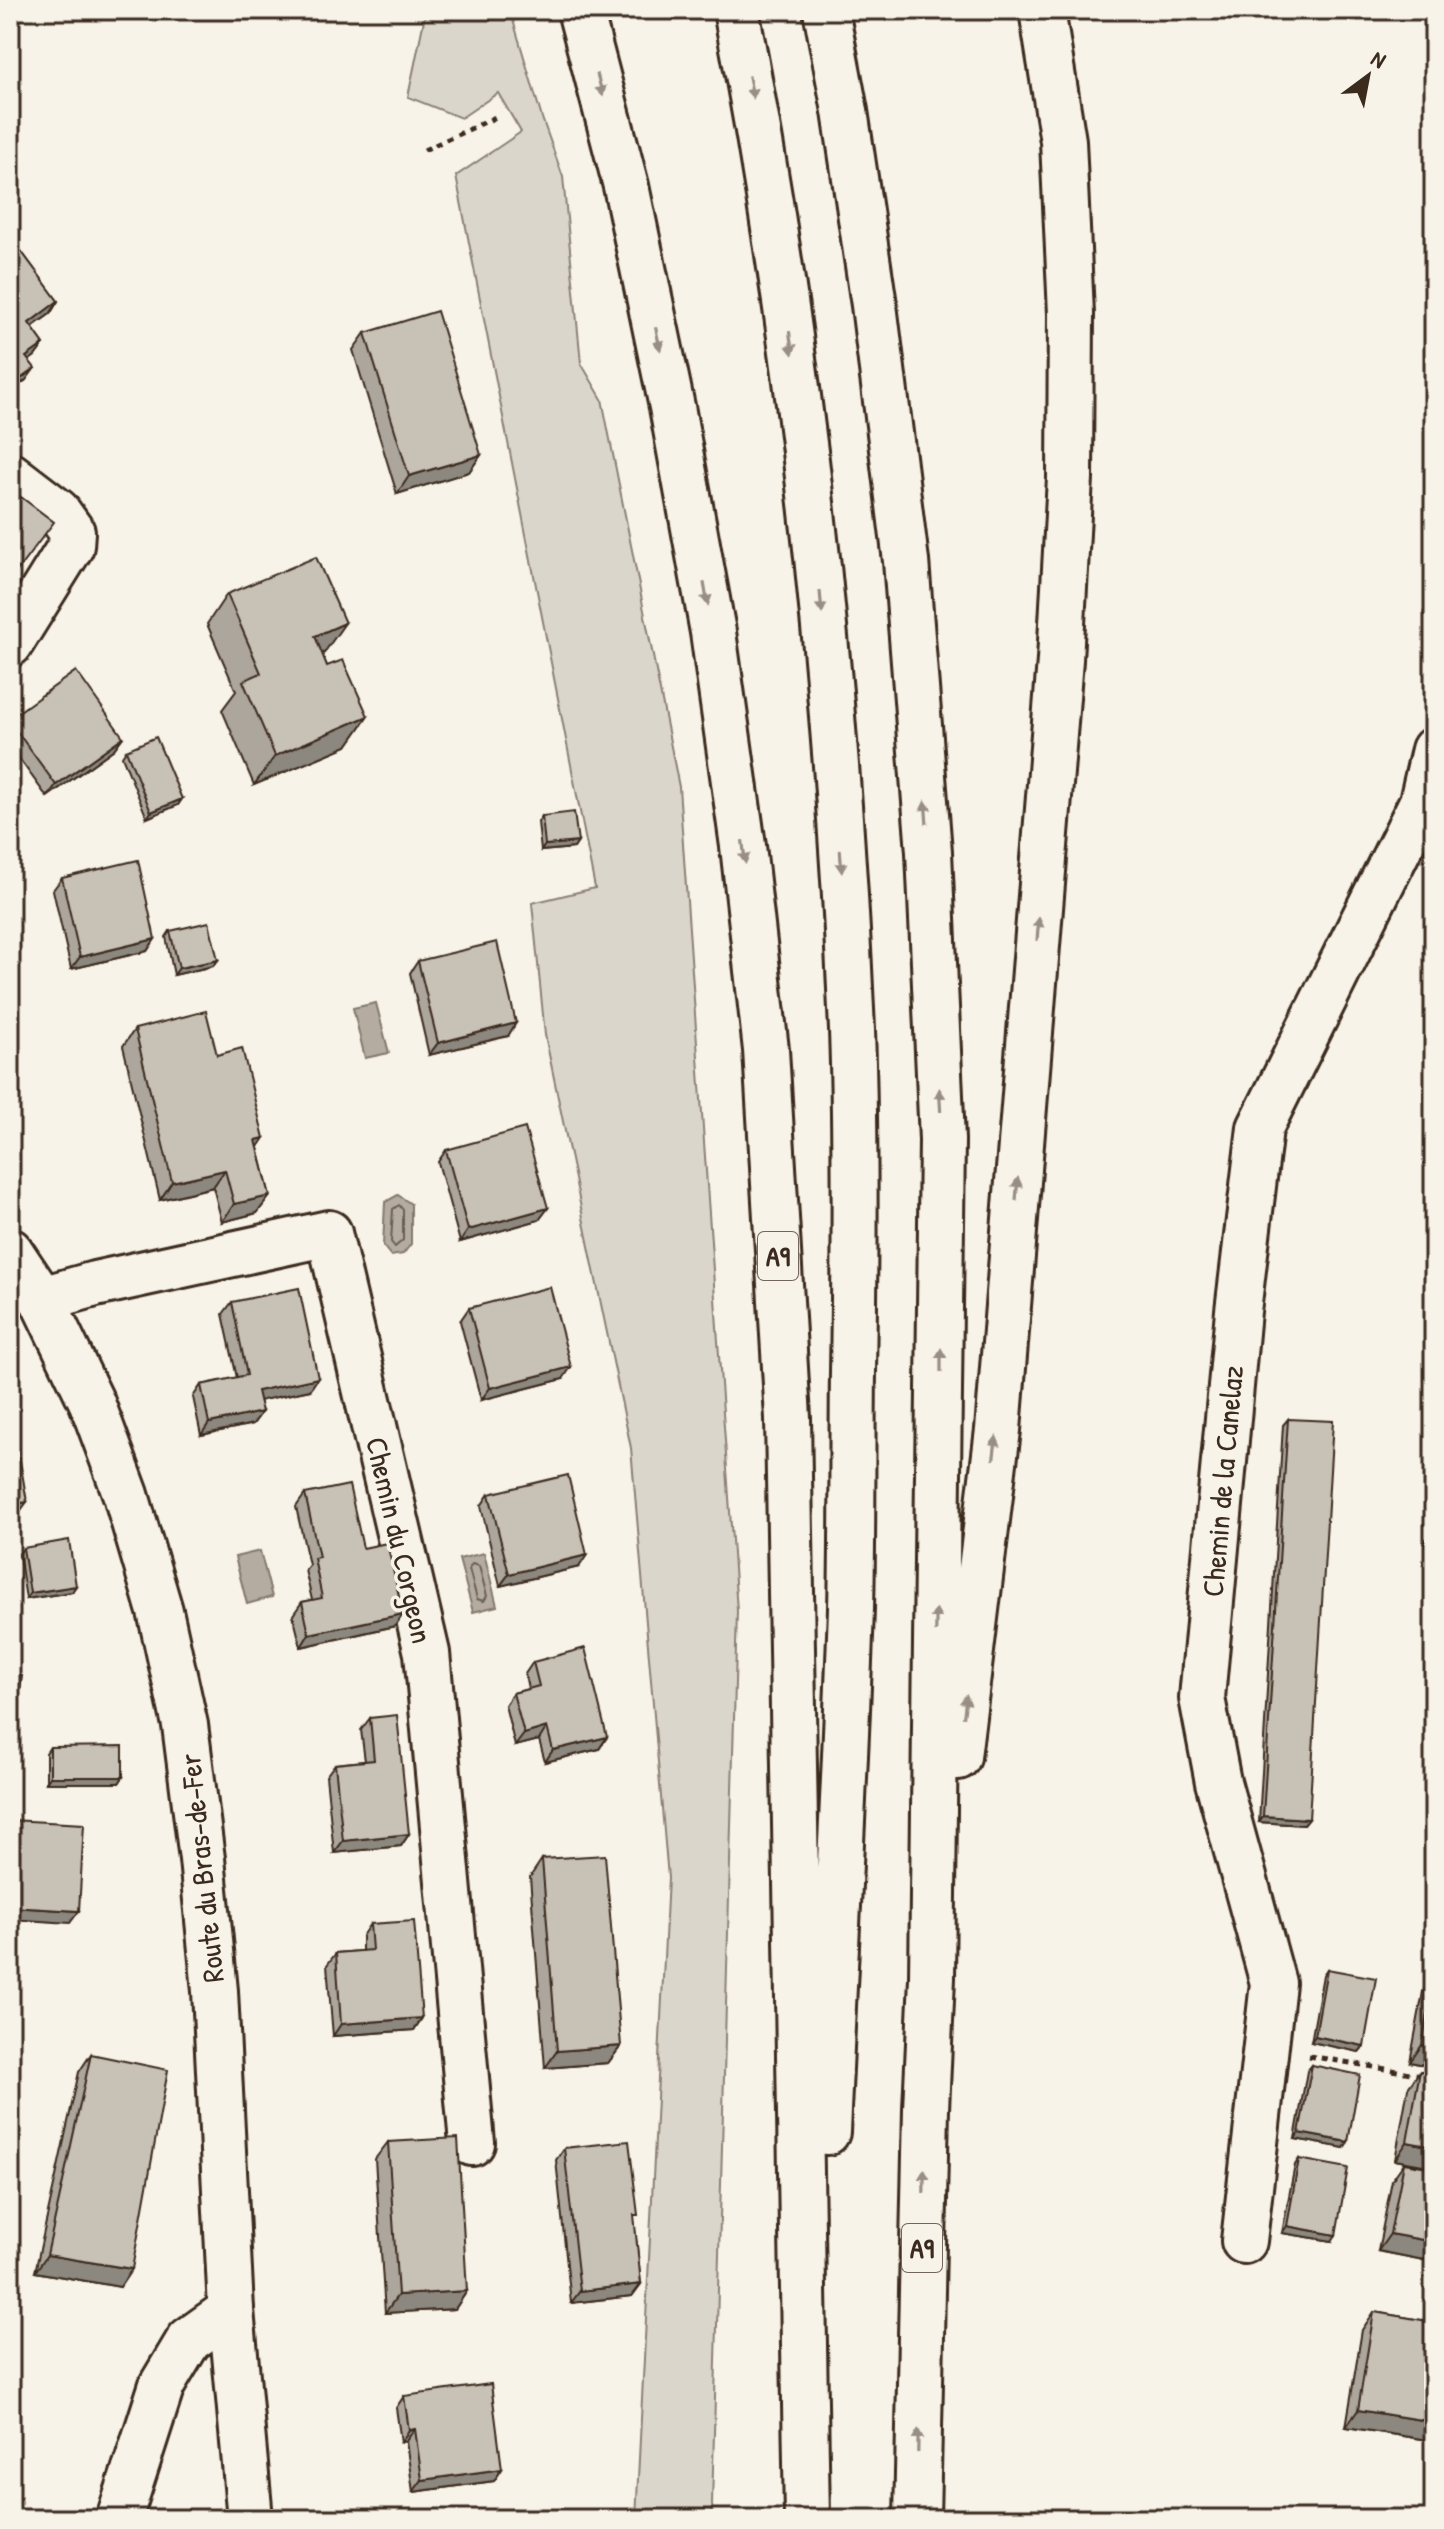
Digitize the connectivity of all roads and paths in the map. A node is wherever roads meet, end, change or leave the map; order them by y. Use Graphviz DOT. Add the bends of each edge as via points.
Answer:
graph roads {
  1 [pos="580,10"];
  2 [pos="736,10"];
  3 [pos="826,10"];
  4 [pos="1042,10"];
  5 [pos="500,115"];
  6 [pos="424,150"];
  7 [pos="10,475"];
  8 [pos="10,644"];
  9 [pos="1434,750"];
  10 [pos="10,1251"];
  11 [pos="42,1299"];
  12 [pos="932,1978"];
  13 [pos="1266,2047"];
  14 [pos="1434,2077"];
  15 [pos="472,2143"];
  16 [pos="1244,2241"];
  17 [pos="231,2310"];
  18 [pos="119,2519"];
  19 [pos="250,2519"];
  20 [pos="808,2519"];
  21 [pos="917,2519"];
  1 -- 20 [label="main road, A9, one-way" via="626,186 713,632 766,1050 788,1418"];
  2 -- 20 [label="main road, A9, one-way" via="790,336 816,547 852,1031 851,1607"];
  12 -- 3 [label="main road, A9, one-way" via="942,1140 929,852 902,531 874,305"];
  12 -- 4 [label="main road, A9, one-way" via="998,1430 1060,660 1070,478 1071,314 1063,141"];
  5 -- 6 [label="path"];
  7 -- 8 [label="main road" via="57,511 72,532 71,546"];
  9 -- 13 [label="main road, Chemin de la Canelaz" via="1422,802 1260,1128 1202,1698 1218,1782 1273,1983"];
  10 -- 11 [label="main road, Route du Bras-de-Fer"];
  11 -- 15 [label="main road, Chemin du Corgeon" via="329,1233 427,1653"];
  11 -- 17 [label="main road, Route du Bras-de-Fer" via="92,1403 126,1495 160,1611 185,1725 215,1991"];
  21 -- 12 [label="main road, A9, one-way"];
  13 -- 14 [label="path"];
  13 -- 16 [label="main road, Chemin de la Canelaz"];
  17 -- 18 [label="main road" via="189,2340 162,2385"];
  17 -- 19 [label="main road, Route du Bras-de-Fer"];
}
